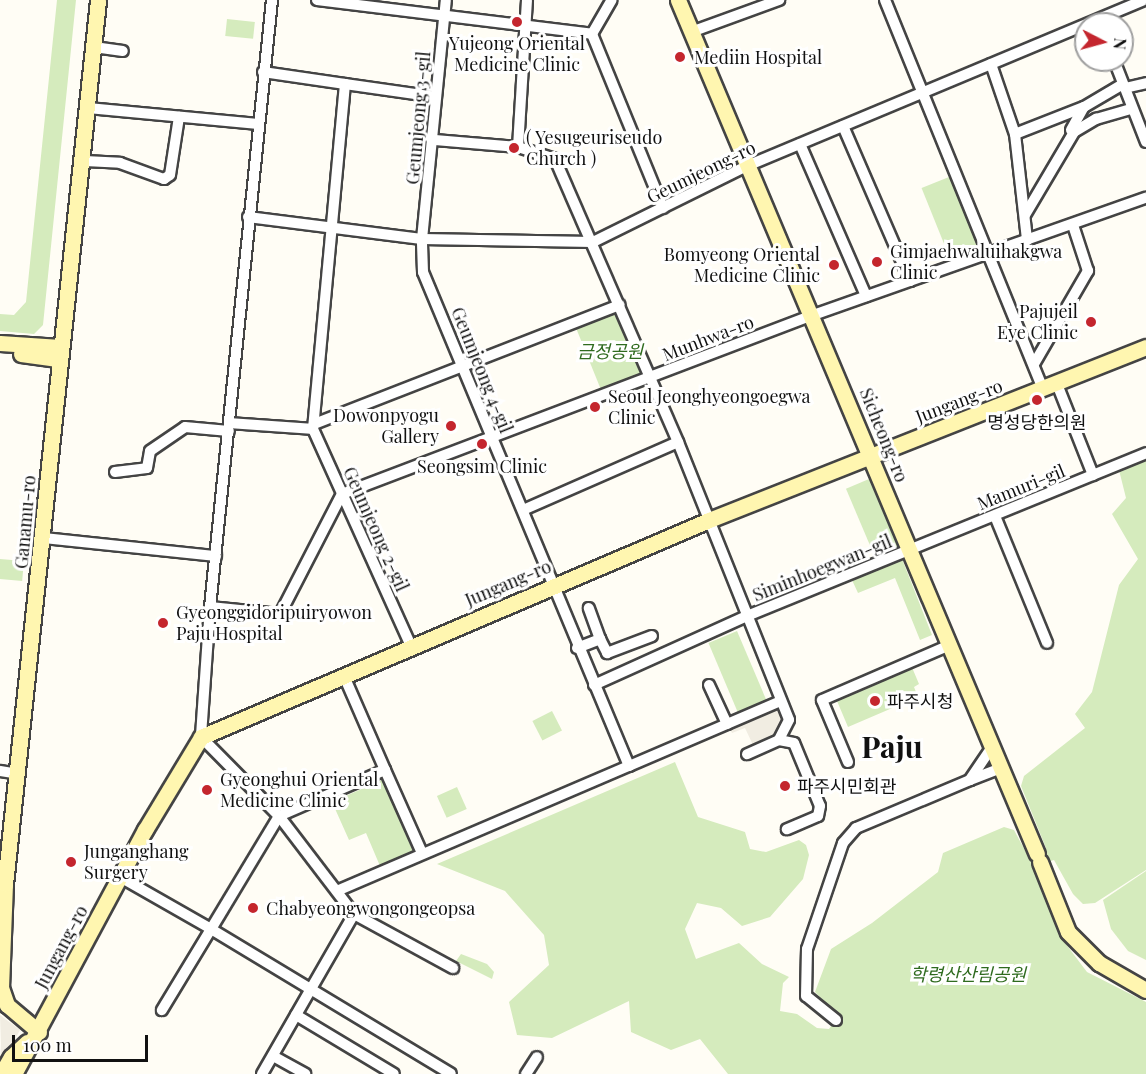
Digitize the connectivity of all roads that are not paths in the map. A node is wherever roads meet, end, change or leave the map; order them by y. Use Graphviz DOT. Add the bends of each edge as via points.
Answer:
graph roads {
  1 [pos="98,0"];
  2 [pos="272,0"];
  3 [pos="318,0"];
  4 [pos="446,0"];
  5 [pos="527,0"];
  6 [pos="612,0"];
  7 [pos="779,0"];
  8 [pos="885,0"];
  9 [pos="1143,0"];
  10 [pos="680,2"];
  11 [pos="1118,12"];
  12 [pos="445,15"];
  13 [pos="524,25"];
  14 [pos="1074,31"];
  15 [pos="691,32"];
  16 [pos="592,34"];
  17 [pos="94,47"];
  18 [pos="123,51"];
  19 [pos="991,64"];
  20 [pos="263,72"];
  21 [pos="1119,72"];
  22 [pos="1146,83"];
  23 [pos="345,84"];
  24 [pos="1124,86"];
  25 [pos="923,93"];
  26 [pos="436,97"];
  27 [pos="1084,107"];
  28 [pos="88,108"];
  29 [pos="1132,109"];
  30 [pos="179,117"];
  31 [pos="258,124"];
  32 [pos="843,126"];
  33 [pos="1015,134"];
  34 [pos="1069,139"];
  35 [pos="435,140"];
  36 [pos="1146,142"];
  37 [pos="800,144"];
  38 [pos="518,147"];
  39 [pos="85,161"];
  40 [pos="747,166"];
  41 [pos="1146,198"];
  42 [pos="663,208"];
  43 [pos="1025,215"];
  44 [pos="248,217"];
  45 [pos="1073,225"];
  46 [pos="330,226"];
  47 [pos="422,239"];
  48 [pos="1028,240"];
  49 [pos="593,242"];
  50 [pos="989,252"];
  51 [pos="910,281"];
  52 [pos="866,296"];
  53 [pos="620,305"];
  54 [pos="813,315"];
  55 [pos="0,343"];
  56 [pos="1146,347"];
  57 [pos="0,352"];
  58 [pos="59,353"];
  59 [pos="1034,364"];
  60 [pos="463,365"];
  61 [pos="651,377"];
  62 [pos="1050,387"];
  63 [pos="230,427"];
  64 [pos="314,427"];
  65 [pos="491,438"];
  66 [pos="678,442"];
  67 [pos="1146,453"];
  68 [pos="872,455"];
  69 [pos="116,472"];
  70 [pos="1093,475"];
  71 [pos="342,494"];
  72 [pos="523,510"];
  73 [pos="995,516"];
  74 [pos="709,520"];
  75 [pos="44,538"];
  76 [pos="909,550"];
  77 [pos="216,556"];
  78 [pos="556,584"];
  79 [pos="210,607"];
  80 [pos="590,608"];
  81 [pos="747,616"];
  82 [pos="652,636"];
  83 [pos="600,639"];
  84 [pos="1047,643"];
  85 [pos="950,645"];
  86 [pos="411,646"];
  87 [pos="578,648"];
  88 [pos="344,676"];
  89 [pos="709,685"];
  90 [pos="594,686"];
  91 [pos="781,701"];
  92 [pos="727,724"];
  93 [pos="201,737"];
  94 [pos="779,740"];
  95 [pos="992,747"];
  96 [pos="747,754"];
  97 [pos="848,762"];
  98 [pos="629,766"];
  99 [pos="1001,768"];
  100 [pos="385,770"];
  101 [pos="0,771"];
  102 [pos="18,774"];
  103 [pos="970,780"];
  104 [pos="279,816"];
  105 [pos="787,830"];
  106 [pos="422,853"];
  107 [pos="120,877"];
  108 [pos="5,884"];
  109 [pos="337,891"];
  110 [pos="0,911"];
  111 [pos="354,914"];
  112 [pos="211,929"];
  113 [pos="453,968"];
  114 [pos="311,989"];
  115 [pos="1146,990"];
  116 [pos="162,1010"];
  117 [pos="296,1015"];
  118 [pos="836,1020"];
  119 [pos="39,1032"];
  120 [pos="273,1056"];
  121 [pos="537,1057"];
  122 [pos="1,1074"];
  123 [pos="14,1074"];
  124 [pos="262,1074"];
  125 [pos="305,1074"];
  126 [pos="394,1074"];
  127 [pos="451,1074"];
  128 [pos="526,1074"];
  1 -- 17 [label="street, Ganamu-ro"];
  2 -- 20 [label="street"];
  3 -- 12 [label="street"];
  4 -- 12 [label="street, Geumjeong 3-gil"];
  5 -- 13 [label="street"];
  6 -- 16 [label="street"];
  7 -- 15 [label="street"];
  8 -- 25 [label="street"];
  9 -- 11 [label="street, Geumjeong-ro"];
  10 -- 15 [label="street, Sicheong-ro"];
  12 -- 13 [label="street"];
  12 -- 26 [label="street, Geumjeong 3-gil"];
  13 -- 16 [label="street"];
  13 -- 38 [label="street"];
  14 -- 19 [label="street, Geumjeong-ro"];
  15 -- 40 [label="street, Sicheong-ro"];
  16 -- 42 [label="street"];
  17 -- 18 [label="street"];
  17 -- 28 [label="street, Ganamu-ro"];
  19 -- 25 [label="street, Geumjeong-ro"];
  19 -- 33 [label="street"];
  20 -- 23 [label="street"];
  20 -- 31 [label="street"];
  21 -- 24 [label="street"];
  22 -- 24 [label="street"];
  23 -- 26 [label="street"];
  23 -- 46 [label="street, Geumjeong 2-gil"];
  24 -- 27 [label="street"];
  24 -- 29 [label="street"];
  25 -- 32 [label="street, Geumjeong-ro"];
  25 -- 50 [label="street"];
  26 -- 35 [label="street, Geumjeong 3-gil"];
  27 -- 33 [label="street"];
  27 -- 34 [label="street"];
  28 -- 30 [label="street"];
  28 -- 58 [label="street, Ganamu-ro"];
  29 -- 34 [label="street" via="1080,126"];
  29 -- 36 [label="street"];
  30 -- 31 [label="street"];
  30 -- 39 [label="street" via="171,175 164,179 120,163"];
  31 -- 44 [label="street"];
  32 -- 37 [label="street, Geumjeong-ro"];
  32 -- 51 [label="street"];
  33 -- 43 [label="street"];
  34 -- 43 [label="street"];
  35 -- 38 [label="street"];
  35 -- 47 [label="street, Geumjeong 3-gil"];
  37 -- 40 [label="street, Geumjeong-ro"];
  37 -- 52 [label="street"];
  38 -- 49 [label="street" via="555,159"];
  40 -- 42 [label="street, Geumjeong-ro"];
  40 -- 54 [label="street, Sicheong-ro"];
  41 -- 45 [label="street, Munhwa-ro"];
  42 -- 49 [label="street, Geumjeong-ro"];
  43 -- 48 [label="street"];
  44 -- 46 [label="street, Geumjeong-ro"];
  44 -- 63 [label="street"];
  45 -- 48 [label="street, Munhwa-ro"];
  45 -- 59 [label="street" via="1088,271"];
  46 -- 47 [label="street, Geumjeong-ro"];
  46 -- 64 [label="street, Geumjeong 2-gil"];
  47 -- 49 [label="street, Geumjeong-ro"];
  47 -- 60 [label="street, Geumjeong 4-gil" via="423,272"];
  48 -- 50 [label="street, Munhwa-ro"];
  49 -- 53 [label="street"];
  50 -- 51 [label="street, Munhwa-ro"];
  50 -- 59 [label="street"];
  51 -- 52 [label="street, Munhwa-ro"];
  52 -- 54 [label="street, Munhwa-ro"];
  53 -- 60 [label="street"];
  53 -- 61 [label="street"];
  54 -- 61 [label="street, Munhwa-ro"];
  54 -- 68 [label="street, Sicheong-ro"];
  55 -- 58 [label="street"];
  56 -- 62 [label="street, Jungang-ro"];
  57 -- 58 [label="street"];
  58 -- 75 [label="street, Ganamu-ro"];
  59 -- 62 [label="street"];
  60 -- 64 [label="street"];
  60 -- 65 [label="street, Geumjeong 4-gil"];
  61 -- 65 [label="street, Munhwa-ro"];
  61 -- 66 [label="street"];
  62 -- 68 [label="street, Jungang-ro"];
  62 -- 70 [label="street"];
  63 -- 64 [label="street"];
  63 -- 69 [label="street" via="185,427 150,452 147,468"];
  63 -- 77 [label="street"];
  64 -- 71 [label="street, Geumjeong 2-gil"];
  65 -- 71 [label="street, Munhwa-ro"];
  65 -- 72 [label="street, Geumjeong 4-gil"];
  66 -- 72 [label="street"];
  66 -- 74 [label="street"];
  67 -- 70 [label="street, Mamuri-gil"];
  68 -- 74 [label="street, Jungang-ro"];
  68 -- 76 [label="street, Sicheong-ro"];
  70 -- 73 [label="street, Mamuri-gil"];
  71 -- 79 [label="street" via="279,614"];
  71 -- 86 [label="street, Geumjeong 2-gil"];
  72 -- 78 [label="street, Geumjeong 4-gil"];
  73 -- 76 [label="street, Mamuri-gil"];
  73 -- 84 [label="street"];
  74 -- 78 [label="street, Jungang-ro"];
  74 -- 81 [label="street"];
  75 -- 77 [label="street"];
  75 -- 102 [label="street, Ganamu-ro"];
  76 -- 81 [label="street, Siminhoegwan-gil"];
  76 -- 85 [label="street, Sicheong-ro"];
  77 -- 79 [label="street"];
  78 -- 86 [label="street, Jungang-ro"];
  78 -- 87 [label="street, Geumjeong 4-gil"];
  79 -- 93 [label="street"];
  80 -- 83 [label="street"];
  81 -- 90 [label="street, Siminhoegwan-gil"];
  81 -- 91 [label="street"];
  82 -- 83 [label="street" via="607,653"];
  83 -- 87 [label="street"];
  85 -- 95 [label="street, Sicheong-ro"];
  85 -- 97 [label="street" via="822,700"];
  86 -- 88 [label="street, Jungang-ro"];
  87 -- 90 [label="street, Geumjeong 4-gil"];
  88 -- 93 [label="street, Jungang-ro"];
  88 -- 100 [label="street"];
  89 -- 92 [label="street"];
  90 -- 98 [label="street, Geumjeong 4-gil"];
  91 -- 92 [label="street"];
  91 -- 94 [label="street" via="789,720"];
  92 -- 98 [label="street"];
  93 -- 104 [label="street"];
  93 -- 107 [label="street, Jungang-ro"];
  94 -- 96 [label="street"];
  94 -- 105 [label="street" via="794,743 820,806 818,816"];
  95 -- 99 [label="street, Sicheong-ro"];
  95 -- 103 [label="street"];
  98 -- 106 [label="street"];
  99 -- 103 [label="street"];
  99 -- 115 [label="street, Sicheong-ro" via="1068,932 1099,963"];
  100 -- 104 [label="street"];
  100 -- 106 [label="street"];
  101 -- 102 [label="street"];
  102 -- 108 [label="street, Ganamu-ro"];
  103 -- 118 [label="street" via="856,828 843,843 807,950 806,996"];
  104 -- 109 [label="street"];
  104 -- 112 [label="street"];
  106 -- 109 [label="street"];
  107 -- 112 [label="street"];
  107 -- 119 [label="street, Jungang-ro"];
  108 -- 110 [label="street"];
  108 -- 119 [label="street, Ganamu-ro" via="1,988 6,1005"];
  109 -- 111 [label="street"];
  111 -- 113 [label="street"];
  111 -- 114 [label="street"];
  112 -- 114 [label="street"];
  112 -- 116 [label="street"];
  114 -- 117 [label="street"];
  114 -- 127 [label="street"];
  117 -- 120 [label="street"];
  117 -- 126 [label="street"];
  119 -- 122 [label="street, Jungang-ro" via="11,1057"];
  119 -- 123 [label="street, Jungang-ro"];
  120 -- 124 [label="street"];
  120 -- 125 [label="street"];
  121 -- 128 [label="street"];
}
